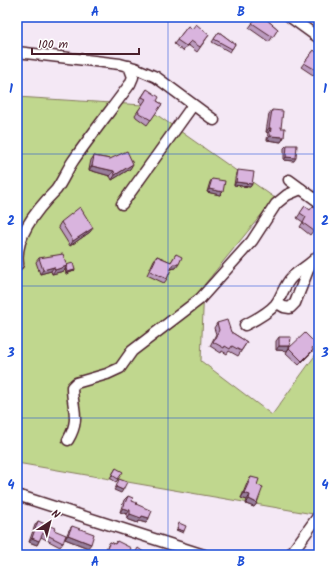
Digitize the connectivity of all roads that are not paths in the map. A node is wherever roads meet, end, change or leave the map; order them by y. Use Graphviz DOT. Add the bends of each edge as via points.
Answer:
graph roads {
  1 [pos="290,17"];
  2 [pos="319,38"];
  3 [pos="17,52"];
  4 [pos="129,66"];
  5 [pos="193,105"];
  6 [pos="214,120"];
  7 [pos="289,180"];
  8 [pos="301,189"];
  9 [pos="319,202"];
  10 [pos="122,204"];
  11 [pos="319,255"];
  12 [pos="18,264"];
  13 [pos="310,265"];
  14 [pos="277,303"];
  15 [pos="245,325"];
  16 [pos="68,440"];
  17 [pos="17,495"];
  18 [pos="319,515"];
  19 [pos="204,555"];
  20 [pos="290,555"];
  1 -- 2 [label="street"];
  3 -- 4 [label="street"];
  4 -- 5 [label="street" via="156,77"];
  4 -- 12 [label="street" via="133,77 130,84 79,152 57,188 45,199 20,245"];
  5 -- 6 [label="street"];
  5 -- 10 [label="street"];
  7 -- 8 [label="street"];
  8 -- 9 [label="street"];
  8 -- 16 [label="street" via="287,195 276,204 252,241 200,299 132,352 120,368 72,386 76,422"];
  11 -- 13 [label="street"];
  13 -- 14 [label="street" via="285,286"];
  13 -- 14 [label="street" via="295,303 290,308"];
  14 -- 15 [label="street" via="256,320"];
  17 -- 19 [label="street"];
  18 -- 20 [label="street"];
}
